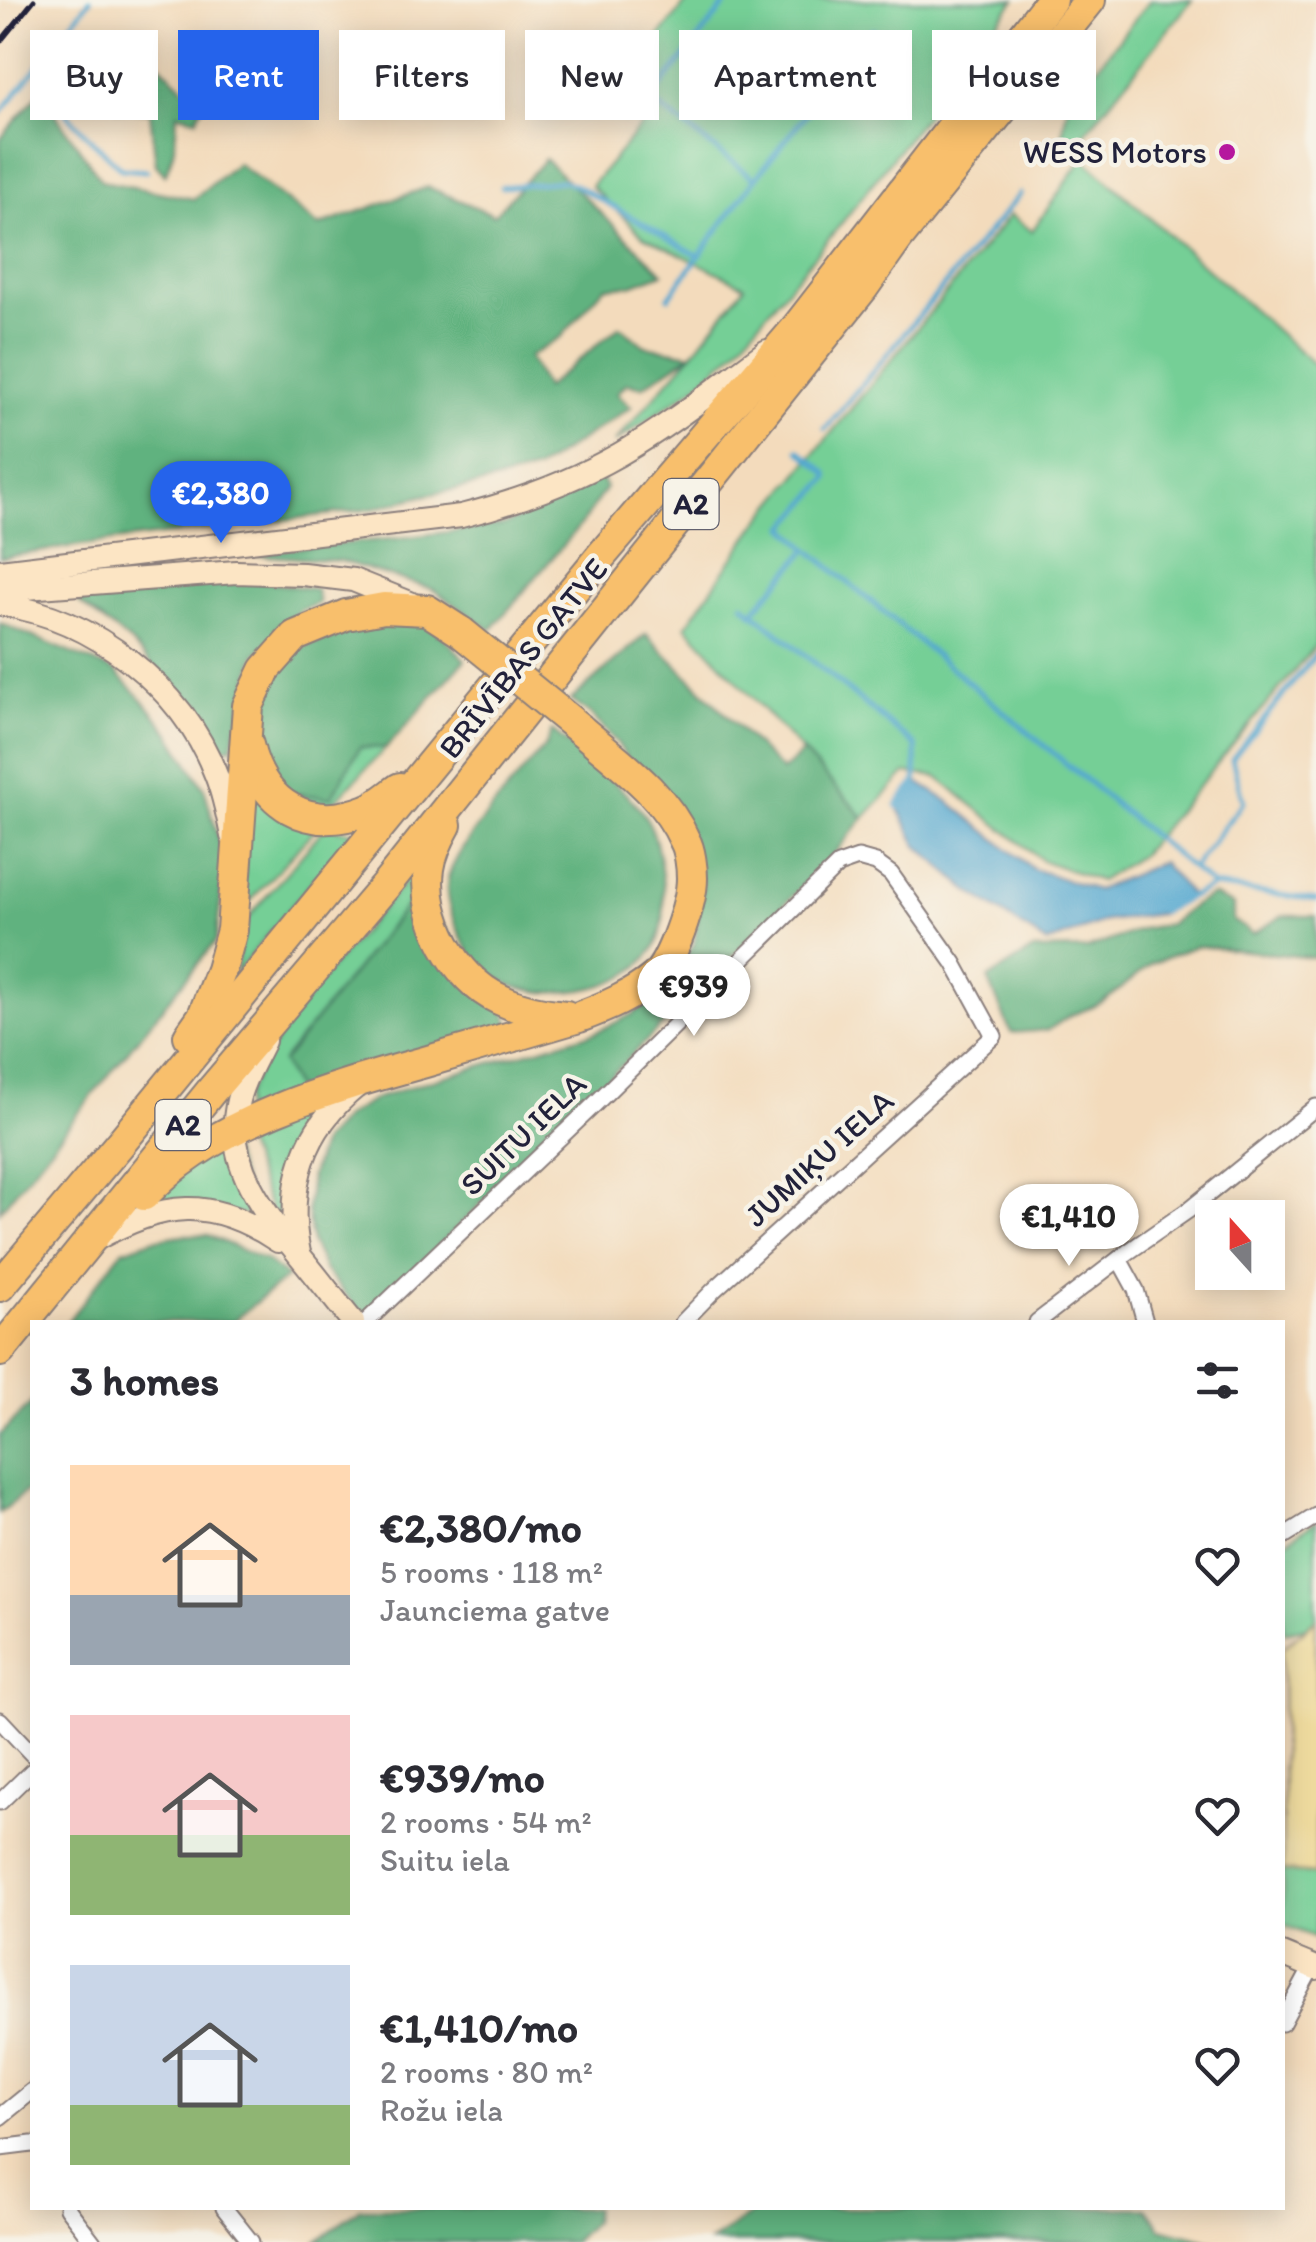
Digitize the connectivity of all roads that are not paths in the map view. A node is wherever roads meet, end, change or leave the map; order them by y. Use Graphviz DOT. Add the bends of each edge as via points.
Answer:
graph roads {
  1 [pos="1051,0"];
  2 [pos="1090,0"];
  3 [pos="794,331"];
  4 [pos="0,571"];
  5 [pos="0,590"];
  6 [pos="0,604"];
  7 [pos="427,610"];
  8 [pos="519,720"];
  9 [pos="245,732"];
  10 [pos="431,766"];
  11 [pos="236,852"];
  12 [pos="281,1007"];
  13 [pos="580,1017"];
  14 [pos="994,1036"];
  15 [pos="368,1078"];
  16 [pos="1316,1108"];
  17 [pos="234,1129"];
  18 [pos="122,1140"];
  19 [pos="99,1237"];
  20 [pos="1124,1255"];
  21 [pos="300,1256"];
  22 [pos="0,1286"];
  23 [pos="351,1320"];
  24 [pos="368,1320"];
  25 [pos="684,1320"];
  26 [pos="1040,1320"];
  27 [pos="1144,1320"];
  28 [pos="0,1351"];
  29 [pos="1316,1516"];
  30 [pos="1285,1536"];
  31 [pos="0,1720"];
  32 [pos="30,1752"];
  33 [pos="30,1773"];
  34 [pos="0,1802"];
  35 [pos="1285,1955"];
  36 [pos="1314,1967"];
  37 [pos="1285,2018"];
  38 [pos="30,2094"];
  39 [pos="0,2116"];
  40 [pos="0,2148"];
  41 [pos="30,2149"];
  42 [pos="69,2210"];
  43 [pos="226,2210"];
  44 [pos="93,2242"];
  45 [pos="251,2242"];
  1 -- 3 [label="highway, BRĪVĪBAS GATVE / A2"];
  2 -- 8 [label="highway, BRĪVĪBAS GATVE / A2"];
  3 -- 4 [label="main road" via="622,452 493,508"];
  3 -- 10 [label="highway, BRĪVĪBAS GATVE / A2"];
  5 -- 7 [label="main road" via="236,572 302,574 352,580"];
  6 -- 11 [label="main road" via="78,628 121,653 176,705 216,776"];
  7 -- 9 [label="highway" via="384,608 296,636 265,670 248,706"];
  7 -- 13 [label="highway, bridge" via="630,772 687,843 692,880 678,941 658,976"];
  8 -- 12 [label="highway, BRĪVĪBAS GATVE / A2"];
  8 -- 13 [label="highway" via="436,843 429,868 431,909 464,973 495,998 537,1014"];
  9 -- 10 [label="highway" via="252,764 274,799 315,818 370,809"];
  9 -- 11 [label="highway"];
  10 -- 18 [label="highway, BRĪVĪBAS GATVE / A2"];
  11 -- 18 [label="highway" via="232,930 203,1016 138,1102"];
  12 -- 17 [label="main road" via="239,1093"];
  12 -- 19 [label="highway, BRĪVĪBAS GATVE / A2"];
  13 -- 15 [label="highway"];
  14 -- 24 [label="street, SUITU IELA" via="954,963 891,874 858,858 838,865"];
  14 -- 25 [label="street, JUMIĶU IELA"];
  15 -- 17 [label="highway"];
  15 -- 21 [label="main road" via="335,1104 306,1148 296,1191"];
  16 -- 20 [label="street"];
  17 -- 19 [label="highway" via="155,1183"];
  17 -- 21 [label="main road" via="249,1185"];
  18 -- 22 [label="highway, BRĪVĪBAS GATVE / A2"];
  19 -- 21 [label="main road" via="152,1213 190,1208 236,1217"];
  19 -- 28 [label="highway, BRĪVĪBAS GATVE / A2"];
  20 -- 26 [label="street"];
  20 -- 27 [label="street"];
  21 -- 23 [label="main road"];
  29 -- 30 [label="street"];
  31 -- 32 [label="street"];
  33 -- 34 [label="street"];
  35 -- 36 [label="main road"];
  36 -- 37 [label="street"];
  38 -- 39 [label="street"];
  40 -- 41 [label="street"];
  42 -- 44 [label="street"];
  43 -- 45 [label="street"];
}
